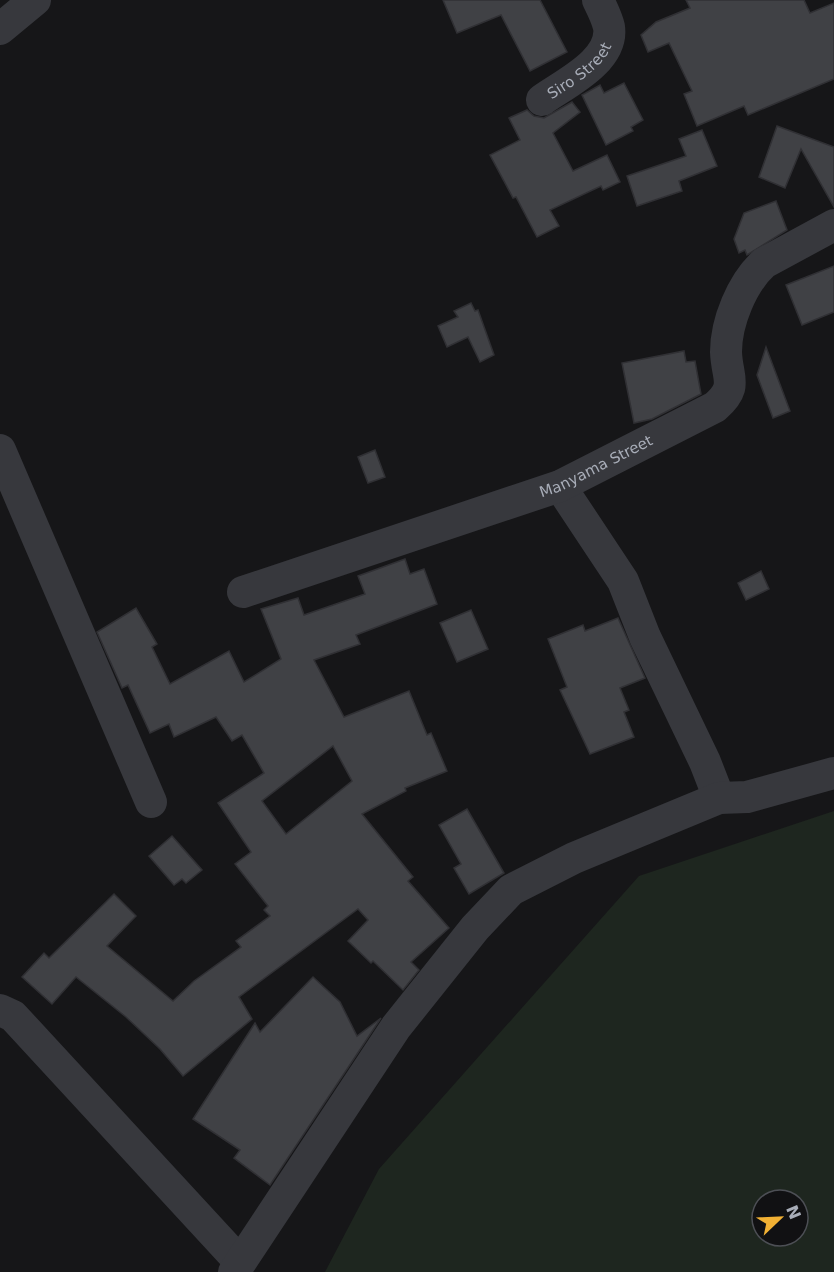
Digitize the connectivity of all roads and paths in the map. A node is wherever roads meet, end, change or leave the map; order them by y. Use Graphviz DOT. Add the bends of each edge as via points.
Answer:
graph roads {
  1 [pos="35,0"];
  2 [pos="598,0"];
  3 [pos="0,29"];
  4 [pos="542,100"];
  5 [pos="834,225"];
  6 [pos="0,450"];
  7 [pos="560,486"];
  8 [pos="243,591"];
  9 [pos="834,773"];
  10 [pos="719,798"];
  11 [pos="151,802"];
  12 [pos="0,1010"];
  13 [pos="237,1267"];
  1 -- 3 [label="street"];
  2 -- 4 [label="street, Siro Street" via="609,27 604,51"];
  5 -- 7 [label="street, Manyama Street" via="764,262 755,271 732,315 726,351 731,387 725,398 715,407"];
  6 -- 11 [label="street"];
  7 -- 8 [label="street, Manyama Street"];
  7 -- 10 [label="street" via="623,580"];
  9 -- 10 [label="street" via="747,797"];
  10 -- 13 [label="street" via="574,858 512,890 475,928 396,1027"];
  12 -- 13 [label="street" via="13,1016"];
}
